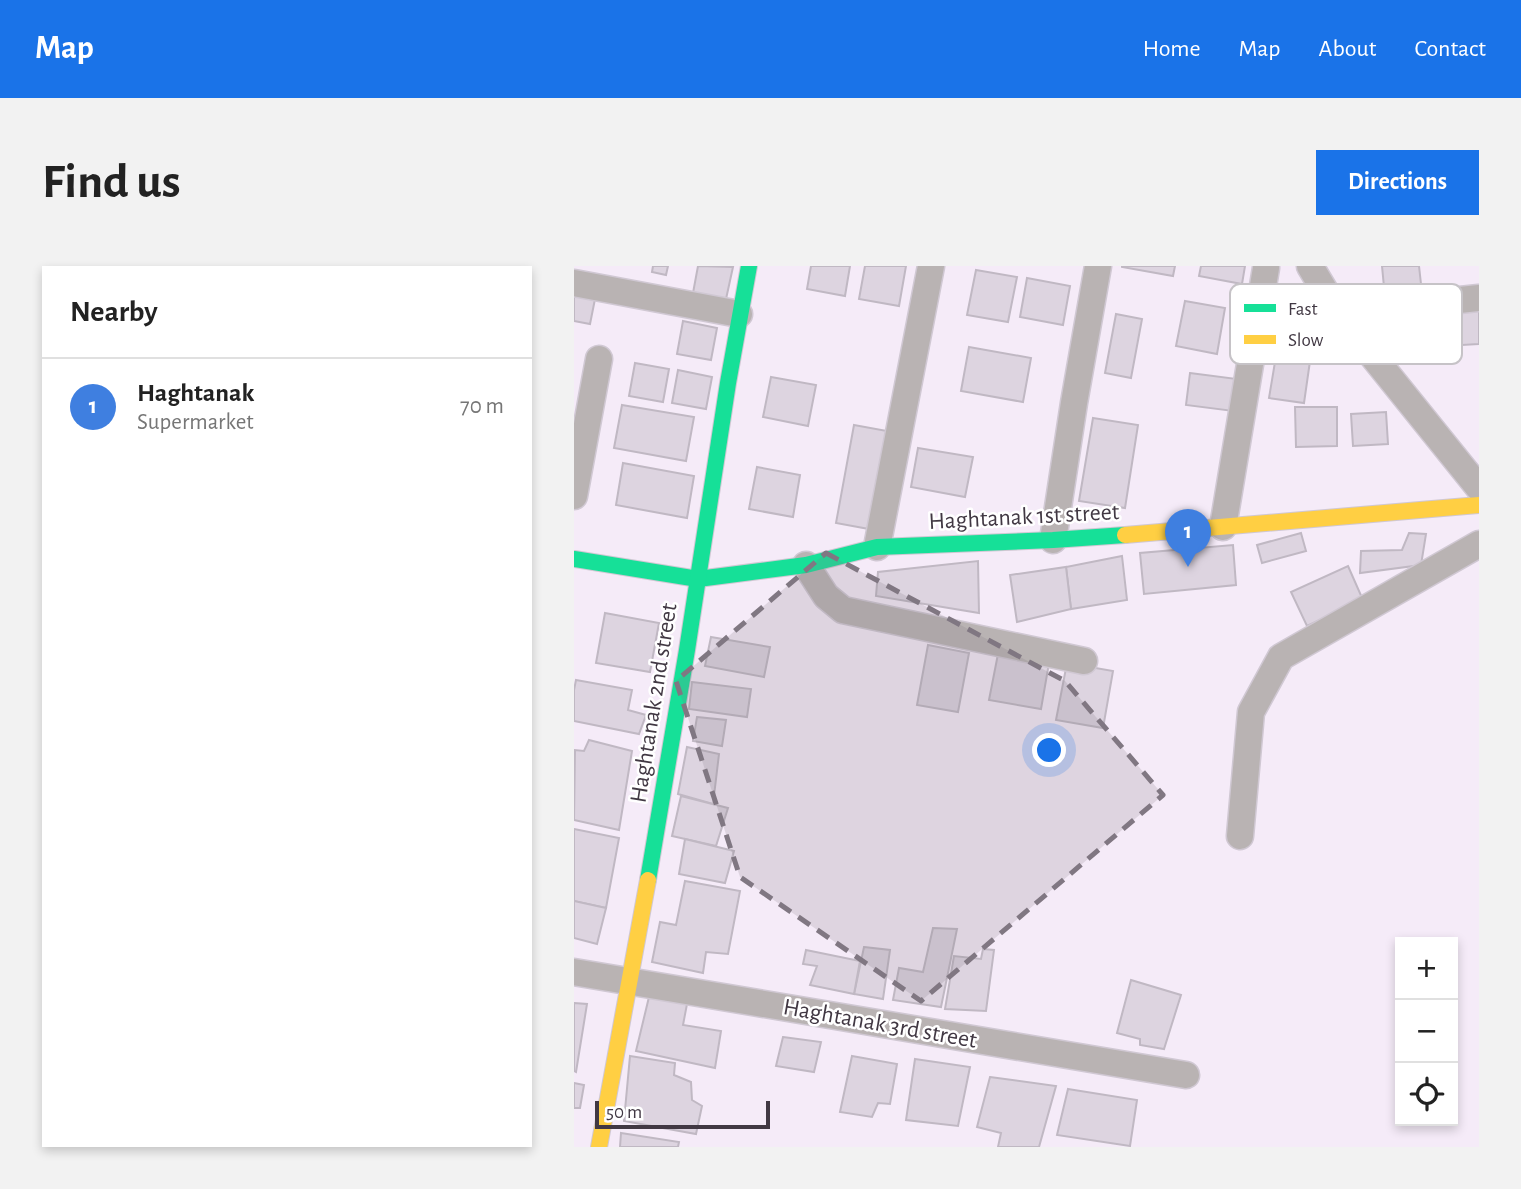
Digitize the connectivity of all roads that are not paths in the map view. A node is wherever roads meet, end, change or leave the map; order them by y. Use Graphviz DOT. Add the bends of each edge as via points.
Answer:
graph roads {
  1 [pos="749,266"];
  2 [pos="931,266"];
  3 [pos="1098,266"];
  4 [pos="1310,266"];
  5 [pos="1266,268"];
  6 [pos="574,283"];
  7 [pos="1263,284"];
  8 [pos="1321,284"];
  9 [pos="738,314"];
  10 [pos="599,359"];
  11 [pos="1250,364"];
  12 [pos="1379,364"];
  13 [pos="1479,488"];
  14 [pos="574,496"];
  15 [pos="1479,505"];
  16 [pos="1223,527"];
  17 [pos="1053,540"];
  18 [pos="1479,544"];
  19 [pos="877,547"];
  20 [pos="574,559"];
  21 [pos="806,565"];
  22 [pos="698,579"];
  23 [pos="1084,661"];
  24 [pos="1240,836"];
  25 [pos="574,972"];
  26 [pos="631,982"];
  27 [pos="1186,1075"];
  28 [pos="599,1147"];
  1 -- 9 [label="main road, Haghtanak 2nd street"];
  2 -- 19 [label="street"];
  3 -- 17 [label="street"];
  4 -- 8 [label="street"];
  5 -- 7 [label="street"];
  6 -- 9 [label="street"];
  9 -- 22 [label="main road, Haghtanak 2nd street"];
  10 -- 14 [label="street"];
  11 -- 16 [label="street"];
  12 -- 13 [label="street"];
  15 -- 16 [label="main road, Haghtanak 1st street"];
  16 -- 17 [label="main road, Haghtanak 1st street"];
  17 -- 19 [label="main road, Haghtanak 1st street"];
  18 -- 24 [label="street" via="1281,657 1251,712"];
  19 -- 21 [label="main road, Haghtanak 1st street"];
  20 -- 22 [label="main road, Haghtanak 1st street"];
  21 -- 22 [label="main road, Haghtanak 1st street"];
  21 -- 23 [label="street" via="826,596 843,610"];
  22 -- 26 [label="main road, Haghtanak 2nd street"];
  25 -- 26 [label="street, Haghtanak 3rd street"];
  26 -- 27 [label="street, Haghtanak 3rd street"];
  26 -- 28 [label="main road, Haghtanak 2nd street"];
}
